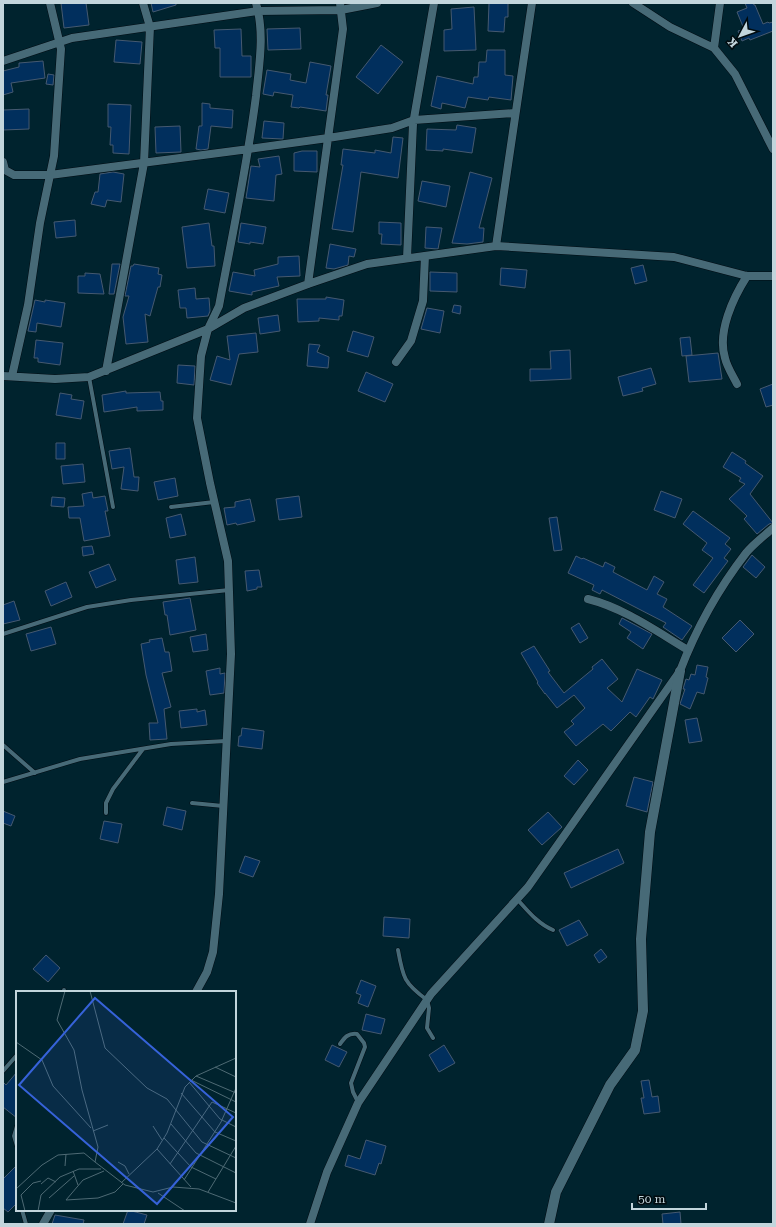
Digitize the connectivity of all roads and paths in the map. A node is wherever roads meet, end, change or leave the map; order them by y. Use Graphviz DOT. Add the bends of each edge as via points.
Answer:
graph roads {
  1 [pos="50,3"];
  2 [pos="143,3"];
  3 [pos="256,3"];
  4 [pos="377,3"];
  5 [pos="434,3"];
  6 [pos="532,3"];
  7 [pos="633,3"];
  8 [pos="720,3"];
  9 [pos="340,6"];
  10 [pos="258,11"];
  11 [pos="150,27"];
  12 [pos="60,42"];
  13 [pos="714,48"];
  14 [pos="3,61"];
  15 [pos="515,113"];
  16 [pos="414,120"];
  17 [pos="328,138"];
  18 [pos="249,149"];
  19 [pos="773,149"];
  20 [pos="3,162"];
  21 [pos="144,163"];
  22 [pos="50,175"];
  23 [pos="496,246"];
  24 [pos="425,256"];
  25 [pos="407,258"];
  26 [pos="747,276"];
  27 [pos="773,276"];
  28 [pos="308,284"];
  29 [pos="208,329"];
  30 [pos="396,362"];
  31 [pos="106,371"];
  32 [pos="7,376"];
  33 [pos="89,377"];
  34 [pos="737,384"];
  35 [pos="214,502"];
  36 [pos="113,507"];
  37 [pos="172,507"];
  38 [pos="773,528"];
  39 [pos="229,590"];
  40 [pos="588,598"];
  41 [pos="3,634"];
  42 [pos="688,650"];
  43 [pos="680,670"];
  44 [pos="226,741"];
  45 [pos="3,745"];
  46 [pos="143,749"];
  47 [pos="35,773"];
  48 [pos="3,782"];
  49 [pos="192,804"];
  50 [pos="223,806"];
  51 [pos="106,813"];
  52 [pos="517,899"];
  53 [pos="553,930"];
  54 [pos="398,950"];
  55 [pos="197,991"];
  56 [pos="427,1000"];
  57 [pos="433,1038"];
  58 [pos="340,1044"];
  59 [pos="16,1056"];
  60 [pos="3,1071"];
  61 [pos="358,1103"];
  62 [pos="16,1129"];
  63 [pos="16,1143"];
  64 [pos="22,1211"];
  65 [pos="50,1211"];
  66 [pos="26,1224"];
  67 [pos="43,1224"];
  68 [pos="310,1224"];
  69 [pos="549,1224"];
  1 -- 12 [label="street"];
  2 -- 11 [label="street"];
  3 -- 10 [label="street"];
  4 -- 9 [label="street"];
  5 -- 16 [label="street"];
  6 -- 15 [label="street"];
  7 -- 13 [label="street" via="670,27"];
  8 -- 13 [label="street"];
  9 -- 10 [label="street"];
  9 -- 17 [label="street" via="343,29"];
  10 -- 11 [label="street"];
  10 -- 18 [label="street" via="262,44"];
  11 -- 12 [label="street"];
  11 -- 21 [label="street"];
  12 -- 14 [label="street"];
  12 -- 22 [label="street" via="62,54 54,156"];
  13 -- 19 [label="street" via="736,74"];
  15 -- 16 [label="street"];
  15 -- 23 [label="street"];
  16 -- 17 [label="street" via="392,128"];
  16 -- 25 [label="street"];
  17 -- 18 [label="street"];
  17 -- 28 [label="street"];
  18 -- 21 [label="street"];
  18 -- 29 [label="street" via="219,306"];
  20 -- 22 [label="street" via="5,170 10,174"];
  21 -- 22 [label="street"];
  21 -- 31 [label="street"];
  22 -- 32 [label="street" via="28,306"];
  23 -- 24 [label="street"];
  23 -- 26 [label="street" via="674,257"];
  24 -- 25 [label="street"];
  24 -- 30 [label="street" via="423,301 412,341"];
  25 -- 28 [label="street" via="367,264"];
  26 -- 27 [label="street"];
  26 -- 34 [label="street" via="738,290 723,331 725,358"];
  28 -- 29 [label="street" via="244,308"];
  29 -- 31 [label="street"];
  29 -- 35 [label="street" via="202,356 197,418"];
  31 -- 33 [label="street"];
  32 -- 33 [label="street" via="56,379"];
  33 -- 36 [label="lane"];
  35 -- 37 [label="lane"];
  35 -- 39 [label="street" via="228,561"];
  38 -- 42 [label="street" via="747,552 714,600"];
  39 -- 41 [label="lane" via="87,607"];
  39 -- 44 [label="street" via="230,654"];
  40 -- 42 [label="street" via="630,616"];
  42 -- 43 [label="street"];
  43 -- 52 [label="street" via="528,887"];
  43 -- 69 [label="street" via="650,832 641,939 643,1010 635,1050 610,1085 556,1192"];
  44 -- 46 [label="lane" via="171,744"];
  44 -- 50 [label="street"];
  45 -- 47 [label="lane"];
  46 -- 47 [label="lane" via="80,760"];
  46 -- 51 [label="lane" via="113,789 106,803"];
  47 -- 48 [label="lane"];
  49 -- 50 [label="lane"];
  50 -- 55 [label="street" via="219,894 213,952 207,972"];
  52 -- 53 [label="lane" via="536,920"];
  52 -- 56 [label="street"];
  54 -- 56 [label="lane" via="402,974 413,989"];
  56 -- 57 [label="lane" via="427,1028"];
  56 -- 61 [label="street"];
  58 -- 61 [label="lane" via="351,1034 357,1034 364,1043 365,1047 351,1083"];
  59 -- 60 [label="lane"];
  61 -- 68 [label="street" via="327,1172"];
  62 -- 63 [label="lane"];
  64 -- 66 [label="lane"];
  65 -- 67 [label="street"];
}
